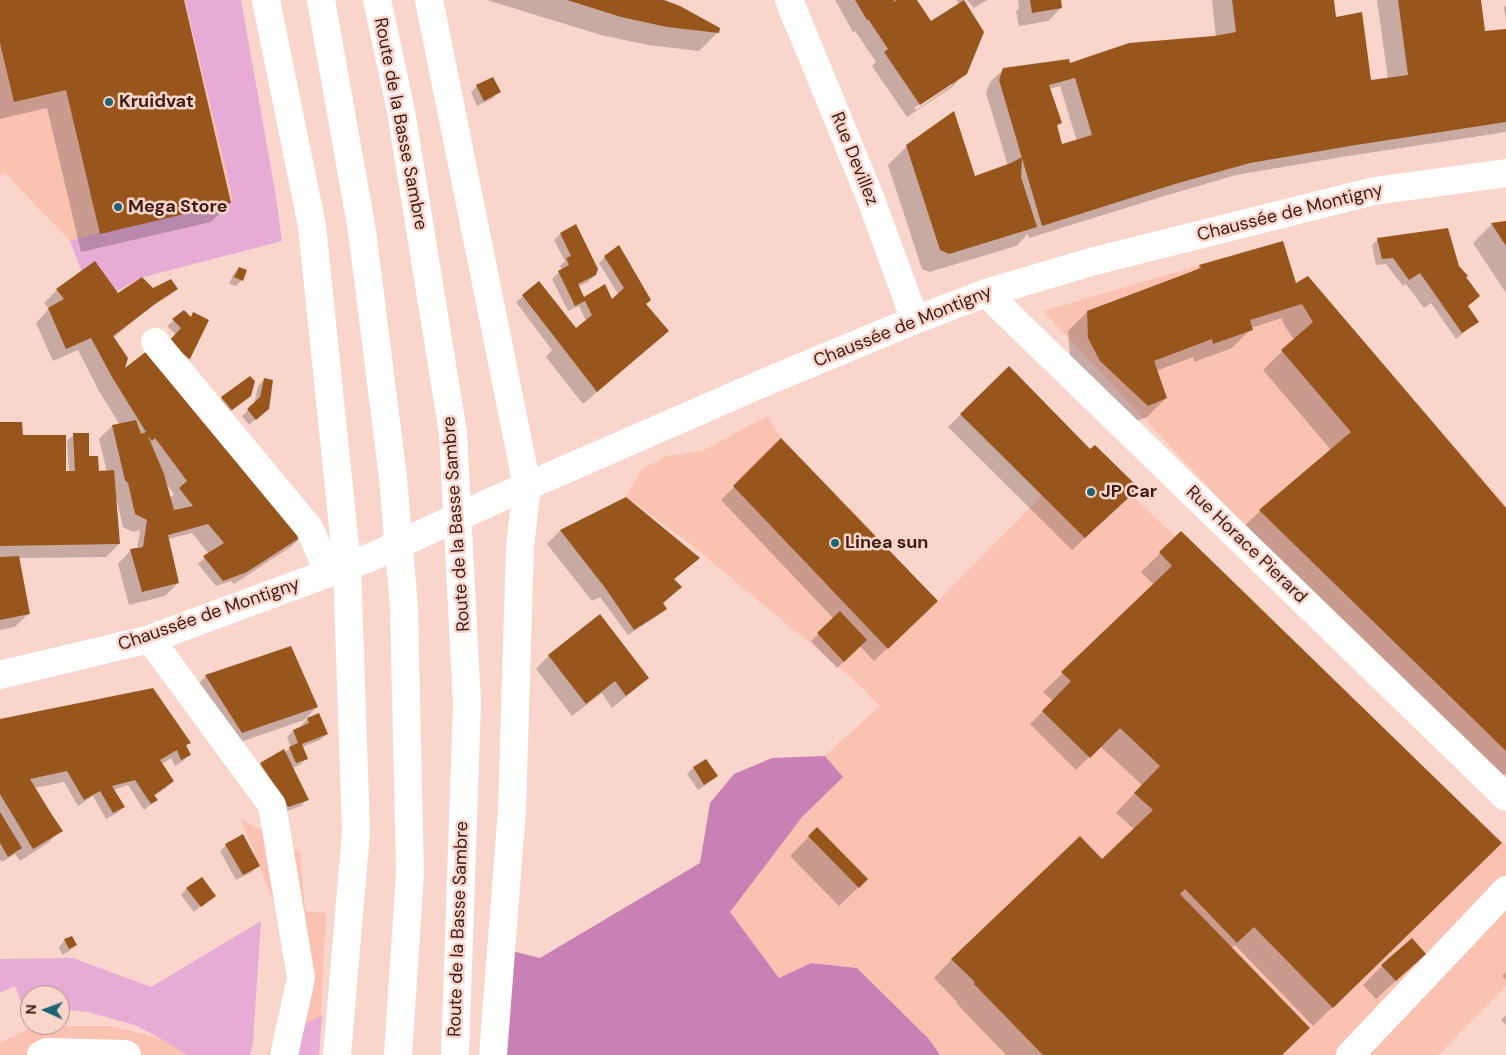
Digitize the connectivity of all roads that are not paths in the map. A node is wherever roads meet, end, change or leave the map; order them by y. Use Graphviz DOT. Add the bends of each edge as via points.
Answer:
graph roads {
  1 [pos="266,0"];
  2 [pos="321,0"];
  3 [pos="377,0"];
  4 [pos="429,0"];
  5 [pos="789,0"];
  6 [pos="1506,173"];
  7 [pos="986,293"];
  8 [pos="915,320"];
  9 [pos="155,342"];
  10 [pos="527,486"];
  11 [pos="348,566"];
  12 [pos="150,639"];
  13 [pos="0,675"];
  14 [pos="1506,797"];
  15 [pos="1506,890"];
  16 [pos="41,1055"];
  17 [pos="127,1055"];
  18 [pos="284,1055"];
  19 [pos="337,1055"];
  20 [pos="398,1055"];
  21 [pos="455,1055"];
  22 [pos="493,1055"];
  23 [pos="1350,1055"];
  1 -- 11 [label="main road" via="312,226"];
  2 -- 20 [label="main road" via="362,231 393,478 404,608 410,873"];
  3 -- 21 [label="main road, Route de la Basse Sambre" via="401,111 453,433 467,703"];
  4 -- 10 [label="main road"];
  5 -- 8 [label="main road, Rue Devillez" via="870,197"];
  6 -- 7 [label="main road, Chaussée de Montigny" via="1374,191 1091,262"];
  7 -- 8 [label="main road, Chaussée de Montigny"];
  7 -- 14 [label="main road, Rue Horace Pierard"];
  8 -- 10 [label="main road, Chaussée de Montigny"];
  9 -- 11 [label="main road" via="309,528"];
  10 -- 11 [label="main road, Chaussée de Montigny"];
  10 -- 22 [label="main road" via="520,546 512,809"];
  11 -- 12 [label="main road, Chaussée de Montigny"];
  11 -- 19 [label="main road" via="356,832"];
  12 -- 13 [label="main road, Chaussée de Montigny"];
  12 -- 18 [label="main road" via="272,806 301,978"];
  15 -- 23 [label="main road"];
  16 -- 17 [label="main road" via="47,1052"];
}
